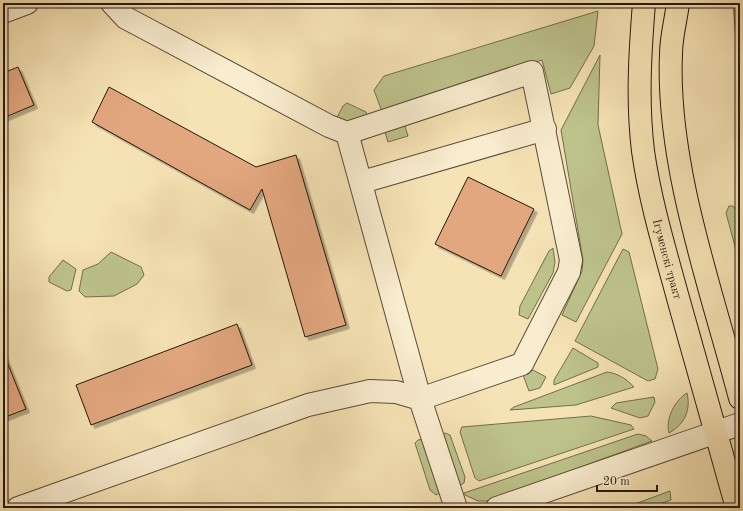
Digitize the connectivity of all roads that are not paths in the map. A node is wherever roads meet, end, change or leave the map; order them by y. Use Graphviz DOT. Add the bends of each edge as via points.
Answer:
graph roads {
  1 [pos="27,3"];
  2 [pos="112,3"];
  3 [pos="644,3"];
  4 [pos="678,3"];
  5 [pos="3,12"];
  6 [pos="545,129"];
  7 [pos="347,133"];
  8 [pos="362,182"];
  9 [pos="740,398"];
  10 [pos="420,399"];
  11 [pos="740,424"];
  12 [pos="715,432"];
  13 [pos="18,508"];
  14 [pos="456,508"];
  15 [pos="497,508"];
  16 [pos="737,508"];
  1 -- 5 [label="street"];
  2 -- 7 [label="street" via="126,18 328,126"];
  3 -- 12 [label="main road, Ігуменскі тракт" via="639,62 643,152 666,255"];
  4 -- 9 [label="main road" via="670,53 676,142 703,263"];
  6 -- 7 [label="street" via="532,72"];
  6 -- 8 [label="street"];
  6 -- 10 [label="street" via="571,260 569,272 522,364"];
  7 -- 8 [label="street"];
  8 -- 10 [label="street"];
  10 -- 13 [label="street" via="396,392 370,391 308,405"];
  10 -- 14 [label="street"];
  11 -- 12 [label="street"];
  12 -- 15 [label="street"];
  12 -- 16 [label="main road, Ігуменскі тракт"];
}
